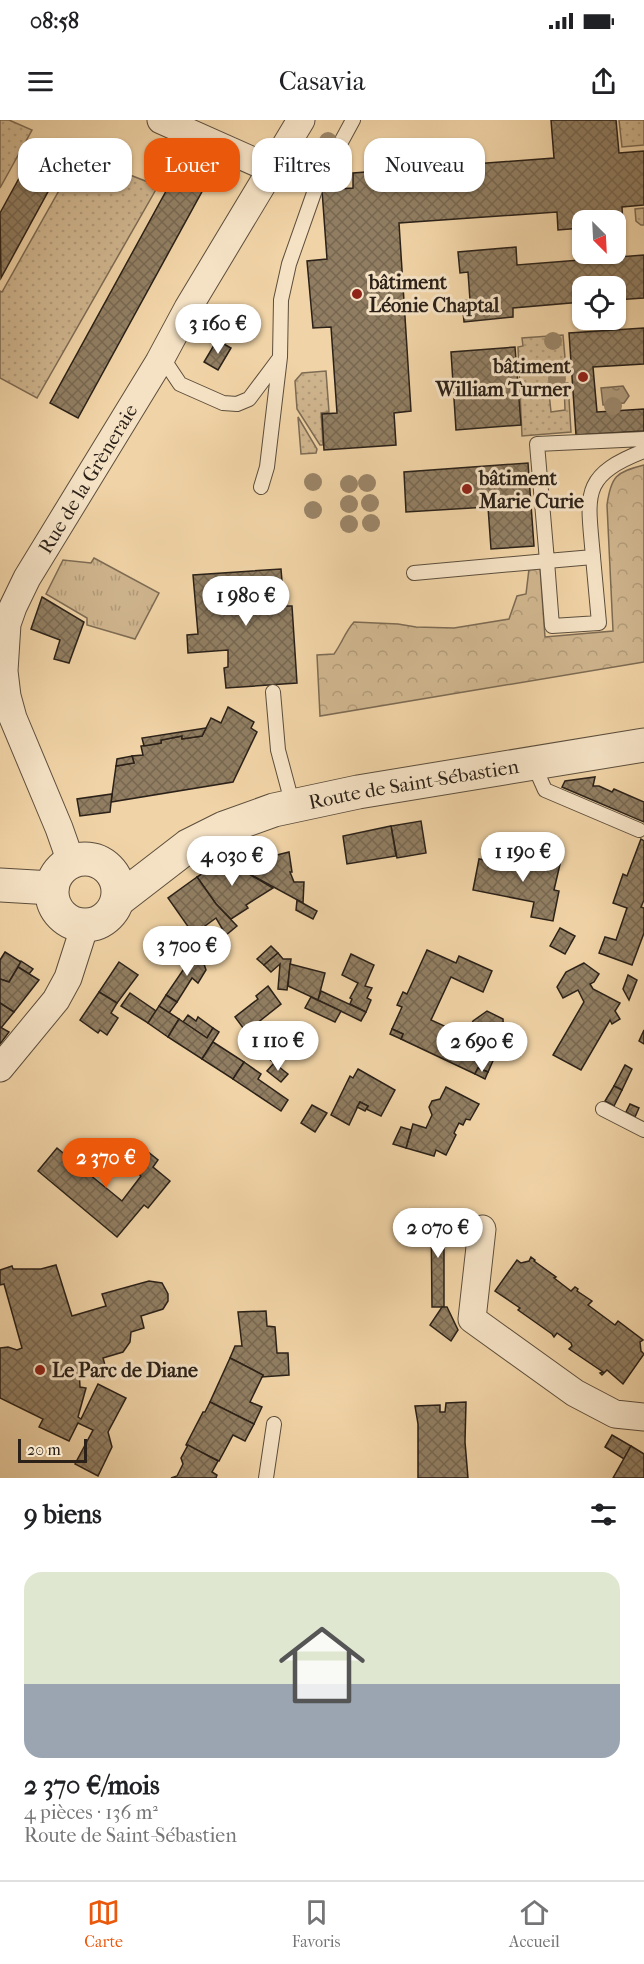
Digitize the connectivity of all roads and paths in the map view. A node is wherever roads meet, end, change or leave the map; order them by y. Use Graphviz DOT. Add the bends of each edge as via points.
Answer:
graph roads {
  1 [pos="160,120"];
  2 [pos="301,120"];
  3 [pos="353,120"];
  4 [pos="290,138"];
  5 [pos="252,161"];
  6 [pos="258,192"];
  7 [pos="162,357"];
  8 [pos="280,357"];
  9 [pos="644,439"];
  10 [pos="644,451"];
  11 [pos="261,488"];
  12 [pos="593,557"];
  13 [pos="547,561"];
  14 [pos="414,573"];
  15 [pos="273,692"];
  16 [pos="644,745"];
  17 [pos="533,763"];
  18 [pos="293,806"];
  19 [pos="639,830"];
  20 [pos="188,846"];
  21 [pos="107,866"];
  22 [pos="61,875"];
  23 [pos="0,885"];
  24 [pos="118,900"];
  25 [pos="85,925"];
  26 [pos="0,1068"];
  27 [pos="603,1108"];
  28 [pos="644,1130"];
  29 [pos="482,1229"];
  30 [pos="644,1417"];
  31 [pos="274,1424"];
  32 [pos="266,1478"];
  1 -- 5 [label="street"];
  2 -- 4 [label="street, Rue de la Grèneraie"];
  3 -- 8 [label="lane" via="315,190 289,264 281,300"];
  6 -- 7 [label="street, Rue de la Grèneraie"];
  7 -- 8 [label="lane" via="180,384 223,403 237,404 249,399"];
  7 -- 22 [label="street, Rue de la Grèneraie" via="27,578 7,624 6,696"];
  8 -- 11 [label="lane"];
  9 -- 13 [label="lane" via="537,444"];
  10 -- 12 [label="lane" via="620,460 598,477 588,500"];
  12 -- 13 [label="lane"];
  12 -- 13 [label="lane" via="599,623 552,626"];
  13 -- 14 [label="lane"];
  15 -- 18 [label="lane" via="278,750"];
  16 -- 17 [label="street, Route de Saint-Sébastien"];
  17 -- 18 [label="street, Route de Saint-Sébastien"];
  17 -- 19 [label="lane" via="545,790"];
  18 -- 20 [label="street, Route de Saint-Sébastien" via="240,822"];
  20 -- 21 [label="street, Route de Saint-Sébastien"];
  20 -- 24 [label="street, Route de Saint-Sébastien"];
  21 -- 22 [label="street" via="88,858"];
  21 -- 24 [label="street" via="117,880"];
  22 -- 23 [label="street"];
  22 -- 25 [label="street" via="53,900 58,912"];
  24 -- 25 [label="street" via="104,920"];
  25 -- 26 [label="street" via="68,978 56,1000"];
  27 -- 28 [label="lane"];
  29 -- 30 [label="street" via="472,1319 574,1394 615,1414"];
  31 -- 32 [label="lane"];
}
